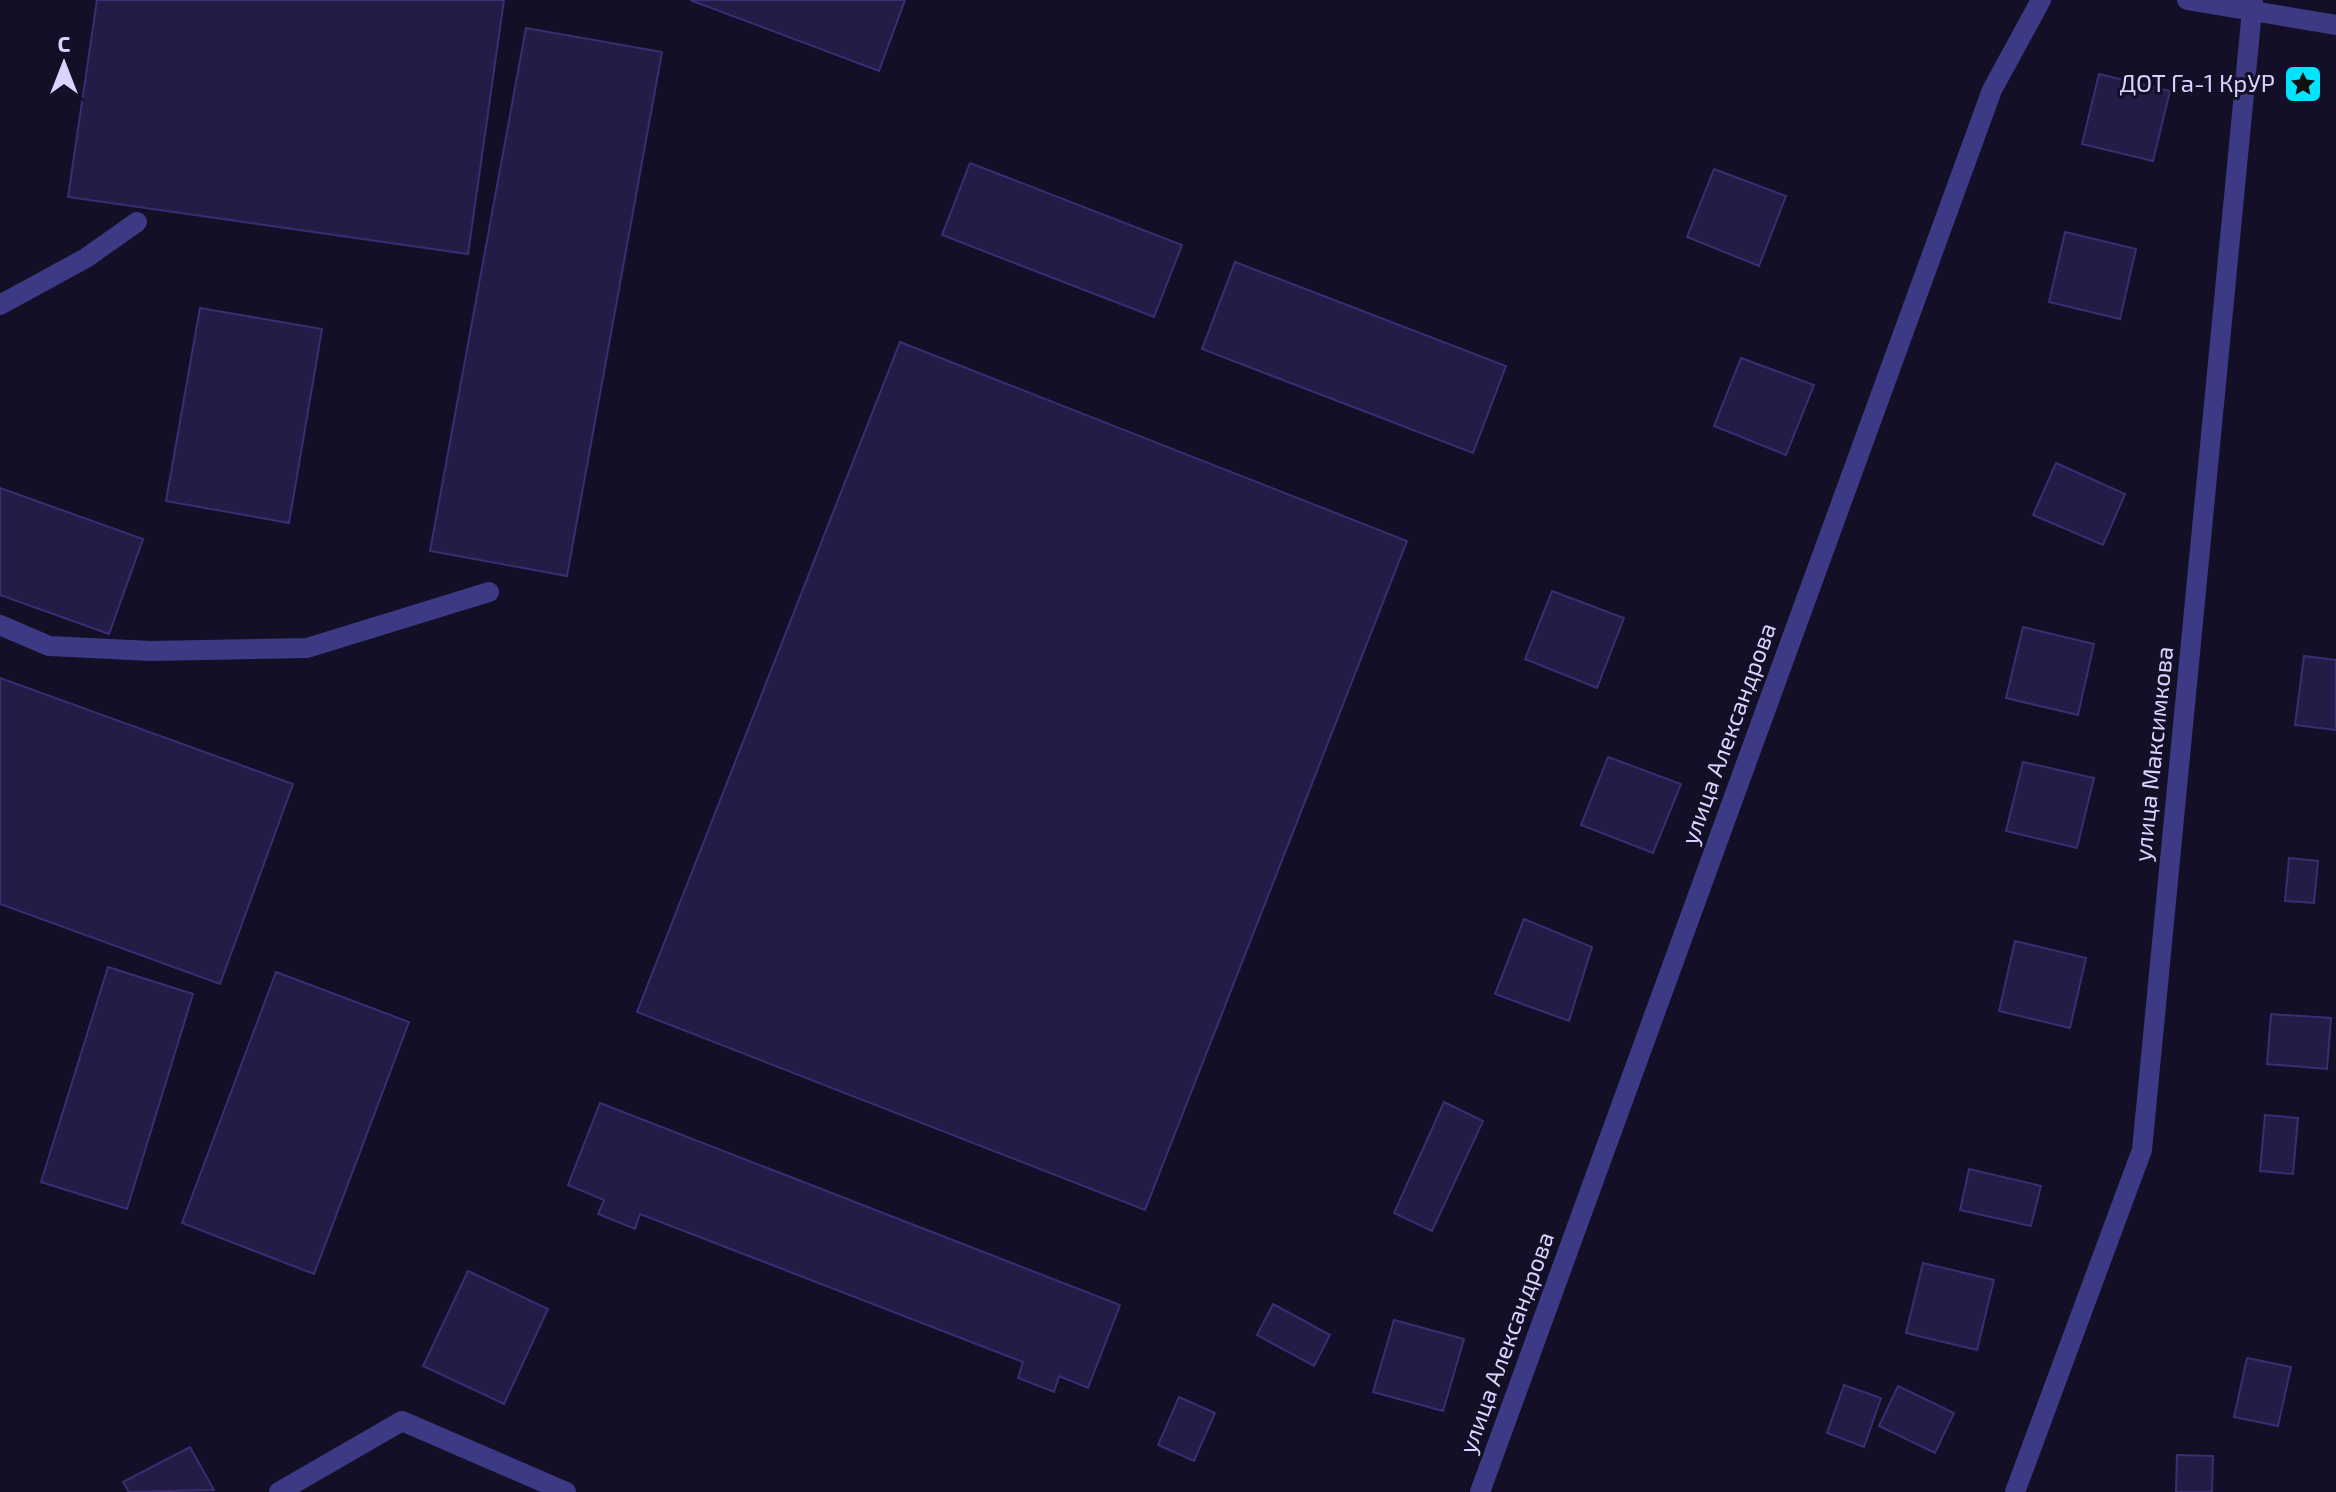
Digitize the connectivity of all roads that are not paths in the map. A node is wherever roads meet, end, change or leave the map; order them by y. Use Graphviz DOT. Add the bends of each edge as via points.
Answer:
graph roads {
  1 [pos="2041,0"];
  2 [pos="2187,0"];
  3 [pos="2253,4"];
  4 [pos="2336,25"];
  5 [pos="137,222"];
  6 [pos="0,305"];
  7 [pos="489,592"];
  8 [pos="0,625"];
  9 [pos="279,1492"];
  10 [pos="566,1492"];
  11 [pos="1480,1492"];
  12 [pos="2015,1492"];
  1 -- 11 [label="street, улица Александрова" via="1992,90"];
  2 -- 3 [label="street"];
  3 -- 4 [label="street"];
  3 -- 12 [label="street, улица Максимкова" via="2142,1150"];
  5 -- 6 [label="street" via="86,258"];
  7 -- 8 [label="street" via="307,648 151,651 49,646"];
  9 -- 10 [label="street" via="402,1421"];
}
